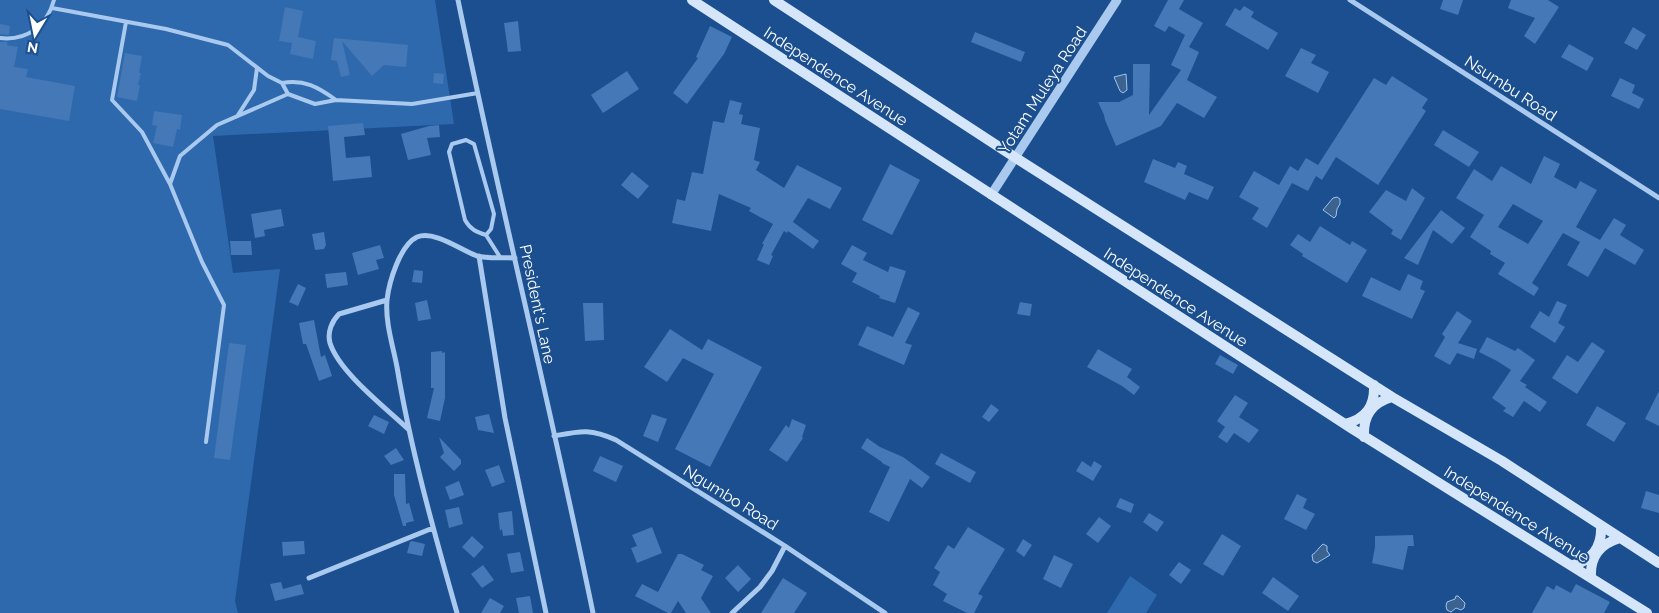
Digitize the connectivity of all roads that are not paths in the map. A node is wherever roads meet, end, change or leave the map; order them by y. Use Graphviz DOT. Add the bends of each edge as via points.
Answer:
graph roads {
  1 [pos="54,0"];
  2 [pos="458,0"];
  3 [pos="692,0"];
  4 [pos="774,0"];
  5 [pos="1118,0"];
  6 [pos="1350,0"];
  7 [pos="52,8"];
  8 [pos="126,22"];
  9 [pos="0,38"];
  10 [pos="257,68"];
  11 [pos="282,83"];
  12 [pos="478,93"];
  13 [pos="288,94"];
  14 [pos="336,100"];
  15 [pos="238,115"];
  16 [pos="1016,158"];
  17 [pos="170,184"];
  18 [pos="991,195"];
  19 [pos="1659,198"];
  20 [pos="486,235"];
  21 [pos="479,256"];
  22 [pos="500,257"];
  23 [pos="515,258"];
  24 [pos="387,300"];
  25 [pos="1374,385"];
  26 [pos="1392,397"];
  27 [pos="1345,424"];
  28 [pos="408,429"];
  29 [pos="554,436"];
  30 [pos="1364,437"];
  31 [pos="206,442"];
  32 [pos="1602,526"];
  33 [pos="433,528"];
  34 [pos="1620,538"];
  35 [pos="784,546"];
  36 [pos="1659,563"];
  37 [pos="1573,565"];
  38 [pos="1591,577"];
  39 [pos="310,578"];
  40 [pos="457,613"];
  41 [pos="546,613"];
  42 [pos="593,613"];
  43 [pos="732,613"];
  44 [pos="886,613"];
  45 [pos="1647,613"];
  1 -- 7 [label="lane"];
  2 -- 12 [label="street, President's Lane"];
  3 -- 18 [label="main road, Independence Avenue"];
  4 -- 16 [label="main road, Independence Avenue"];
  5 -- 16 [label="street, Yotam Muleya Road"];
  6 -- 19 [label="street, Nsumbu Road"];
  7 -- 8 [label="lane"];
  7 -- 9 [label="lane" via="35,30 17,38"];
  8 -- 10 [label="lane" via="228,45"];
  8 -- 17 [label="lane" via="112,100 142,132"];
  10 -- 11 [label="lane"];
  10 -- 15 [label="lane" via="254,90"];
  11 -- 13 [label="lane"];
  11 -- 14 [label="lane" via="295,80 321,89"];
  12 -- 14 [label="lane" via="412,104"];
  12 -- 23 [label="street, President's Lane"];
  13 -- 14 [label="lane" via="315,104"];
  13 -- 15 [label="lane"];
  15 -- 17 [label="lane" via="217,125 180,156"];
  16 -- 18 [label="street, Yotam Muleya Road"];
  16 -- 25 [label="main road, Independence Avenue"];
  17 -- 31 [label="lane" via="224,306"];
  18 -- 27 [label="main road, Independence Avenue"];
  20 -- 20 [label="lane" via="469,227 465,220 449,152 452,144 466,140 474,144 494,214"];
  20 -- 22 [label="lane"];
  21 -- 22 [label="street"];
  21 -- 24 [label="street" via="433,237 419,236 401,254"];
  21 -- 41 [label="street" via="505,418"];
  22 -- 23 [label="street"];
  23 -- 29 [label="street, President's Lane"];
  24 -- 28 [label="street"];
  24 -- 28 [label="street" via="339,314 333,320 329,341 342,365"];
  25 -- 26 [label="main road, Independence Avenue"];
  25 -- 27 [label="main road" via="1368,411 1354,422"];
  26 -- 30 [label="main road" via="1369,410"];
  26 -- 32 [label="main road, Independence Avenue" via="1502,461"];
  27 -- 30 [label="main road, Independence Avenue"];
  28 -- 33 [label="street"];
  29 -- 35 [label="street, Ngumbo Road" via="588,431 608,436"];
  29 -- 42 [label="street, President's Lane"];
  30 -- 37 [label="main road, Independence Avenue"];
  32 -- 34 [label="main road, Independence Avenue"];
  32 -- 37 [label="main road" via="1596,552"];
  33 -- 39 [label="street"];
  33 -- 40 [label="street"];
  34 -- 36 [label="main road, Independence Avenue"];
  34 -- 38 [label="main road" via="1603,545 1597,552"];
  35 -- 43 [label="street" via="760,587"];
  35 -- 44 [label="street, Ngumbo Road"];
  37 -- 38 [label="main road, Independence Avenue"];
  38 -- 45 [label="main road, Independence Avenue"];
}
